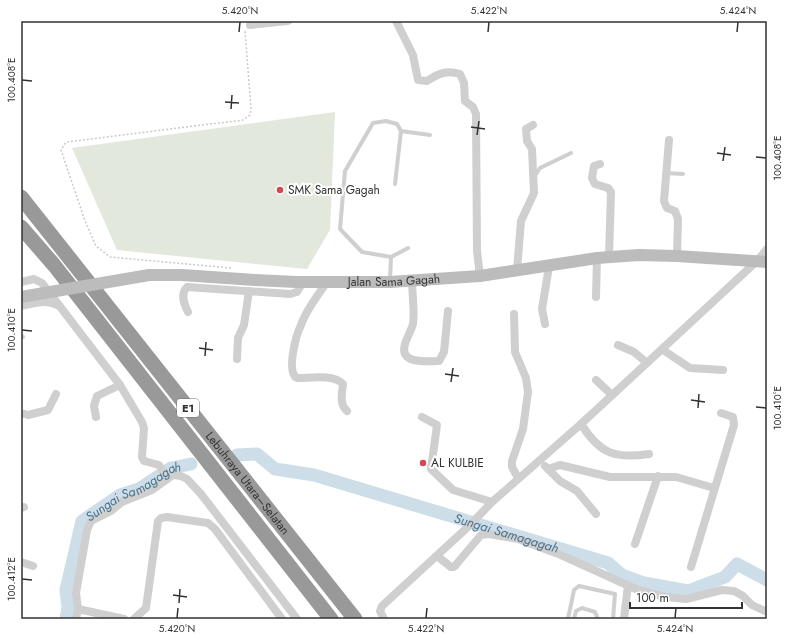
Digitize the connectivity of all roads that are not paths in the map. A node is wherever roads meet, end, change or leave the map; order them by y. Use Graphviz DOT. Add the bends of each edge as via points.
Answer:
graph roads {
  1 [pos="288,21"];
  2 [pos="396,21"];
  3 [pos="250,25"];
  4 [pos="533,125"];
  5 [pos="401,131"];
  6 [pos="430,134"];
  7 [pos="669,140"];
  8 [pos="571,153"];
  9 [pos="600,164"];
  10 [pos="666,173"];
  11 [pos="683,174"];
  12 [pos="534,177"];
  13 [pos="395,184"];
  14 [pos="21,197"];
  15 [pos="21,228"];
  16 [pos="408,248"];
  17 [pos="767,249"];
  18 [pos="677,256"];
  19 [pos="391,257"];
  20 [pos="603,257"];
  21 [pos="762,262"];
  22 [pos="548,267"];
  23 [pos="517,270"];
  24 [pos="480,276"];
  25 [pos="412,280"];
  26 [pos="21,282"];
  27 [pos="303,282"];
  28 [pos="327,282"];
  29 [pos="390,282"];
  30 [pos="249,291"];
  31 [pos="21,296"];
  32 [pos="596,297"];
  33 [pos="21,306"];
  34 [pos="59,306"];
  35 [pos="448,311"];
  36 [pos="188,312"];
  37 [pos="514,314"];
  38 [pos="545,324"];
  39 [pos="618,345"];
  40 [pos="663,350"];
  41 [pos="237,359"];
  42 [pos="647,363"];
  43 [pos="723,370"];
  44 [pos="596,380"];
  45 [pos="120,385"];
  46 [pos="56,394"];
  47 [pos="612,395"];
  48 [pos="347,411"];
  49 [pos="21,413"];
  50 [pos="720,413"];
  51 [pos="96,417"];
  52 [pos="422,417"];
  53 [pos="581,424"];
  54 [pos="649,454"];
  55 [pos="541,460"];
  56 [pos="548,469"];
  57 [pos="658,476"];
  58 [pos="167,477"];
  59 [pos="518,478"];
  60 [pos="714,488"];
  61 [pos="492,502"];
  62 [pos="596,514"];
  63 [pos="636,544"];
  64 [pos="437,556"];
  65 [pos="21,562"];
  66 [pos="33,566"];
  67 [pos="690,567"];
  68 [pos="628,585"];
  69 [pos="78,609"];
  70 [pos="767,612"];
  71 [pos="76,619"];
  72 [pos="124,619"];
  73 [pos="134,619"];
  74 [pos="282,619"];
  75 [pos="297,619"];
  76 [pos="331,619"];
  77 [pos="355,619"];
  78 [pos="384,619"];
  79 [pos="568,619"];
  80 [pos="574,619"];
  81 [pos="598,619"];
  82 [pos="613,619"];
  83 [pos="624,619"];
  1 -- 3 [label="street"];
  2 -- 24 [label="street" via="414,56 418,80 428,81 437,74 447,71 460,74 464,83 465,101 473,107 476,114 477,244"];
  4 -- 12 [label="street" via="526,129 526,136 532,149"];
  5 -- 6 [label="lane"];
  5 -- 13 [label="lane"];
  5 -- 19 [label="lane" via="397,124 386,121 373,123 345,171 340,229 362,252"];
  7 -- 10 [label="street"];
  8 -- 12 [label="lane" via="540,168"];
  9 -- 20 [label="street" via="594,166 592,178 595,184 608,188 611,192"];
  10 -- 11 [label="lane"];
  10 -- 18 [label="street" via="664,201 667,208 675,211 678,219"];
  12 -- 23 [label="street" via="534,193 521,221"];
  14 -- 77 [label="highway, Lebuhraya Utara–Selatan / E1"];
  15 -- 76 [label="highway, Lebuhraya Utara–Selatan / E1" via="54,265"];
  16 -- 19 [label="lane"];
  17 -- 21 [label="street"];
  18 -- 20 [label="street, Jalan Sama Gagah"];
  18 -- 21 [label="street, Jalan Sama Gagah"];
  19 -- 29 [label="lane"];
  20 -- 22 [label="street, Jalan Sama Gagah"];
  20 -- 32 [label="street"];
  21 -- 40 [label="street"];
  22 -- 23 [label="street, Jalan Sama Gagah"];
  22 -- 38 [label="street" via="542,309"];
  23 -- 24 [label="street, Jalan Sama Gagah"];
  24 -- 25 [label="street, Jalan Sama Gagah"];
  25 -- 29 [label="street, Jalan Sama Gagah"];
  25 -- 35 [label="street" via="412,325 404,346 405,355 409,359 439,361 444,352"];
  26 -- 34 [label="street" via="34,279 42,283"];
  27 -- 28 [label="street, Jalan Sama Gagah"];
  27 -- 30 [label="street" via="297,292 290,294"];
  27 -- 31 [label="street, Jalan Sama Gagah, bridge" via="149,275"];
  28 -- 29 [label="street, Jalan Sama Gagah"];
  28 -- 48 [label="street" via="301,324 292,361 292,373 297,378 340,380 343,384 341,400"];
  30 -- 36 [label="street" via="187,287 183,298"];
  30 -- 41 [label="street" via="244,325 238,338"];
  33 -- 34 [label="street" via="45,302"];
  34 -- 45 [label="street"];
  37 -- 59 [label="street" via="515,352 526,378 528,392 523,429 512,462 512,468"];
  39 -- 42 [label="street" via="634,352"];
  40 -- 42 [label="street"];
  40 -- 43 [label="street" via="690,368"];
  42 -- 47 [label="street"];
  44 -- 47 [label="street"];
  45 -- 51 [label="street" via="97,396 94,406"];
  45 -- 58 [label="street" via="144,428 142,458 144,461 159,464"];
  46 -- 49 [label="street" via="48,410 28,415"];
  47 -- 53 [label="street"];
  50 -- 60 [label="street" via="733,417 735,421"];
  52 -- 61 [label="street" via="437,425 431,469 453,490"];
  53 -- 54 [label="street" via="591,440 601,449 622,456"];
  53 -- 55 [label="street"];
  55 -- 56 [label="street"];
  55 -- 59 [label="street"];
  56 -- 57 [label="street" via="560,465 610,477"];
  56 -- 62 [label="street" via="560,481 577,491"];
  57 -- 60 [label="street" via="676,477"];
  57 -- 63 [label="street"];
  58 -- 69 [label="street" via="152,490 122,502 91,521 87,530 76,594"];
  58 -- 75 [label="street" via="181,476 201,494"];
  59 -- 61 [label="street"];
  60 -- 67 [label="street"];
  61 -- 64 [label="street"];
  64 -- 68 [label="street" via="454,567 481,535 489,534 518,539"];
  64 -- 78 [label="street" via="382,606 380,611"];
  65 -- 66 [label="street"];
  68 -- 70 [label="street" via="666,597 686,598 722,590 734,591 752,605"];
  68 -- 83 [label="street"];
  69 -- 71 [label="street"];
  69 -- 72 [label="street"];
  73 -- 74 [label="street" via="146,608 158,521 167,517 208,523 215,529"];
  79 -- 82 [label="lane" via="574,590 579,586 615,594"];
  80 -- 81 [label="lane" via="576,611 582,608 595,612"];
}
